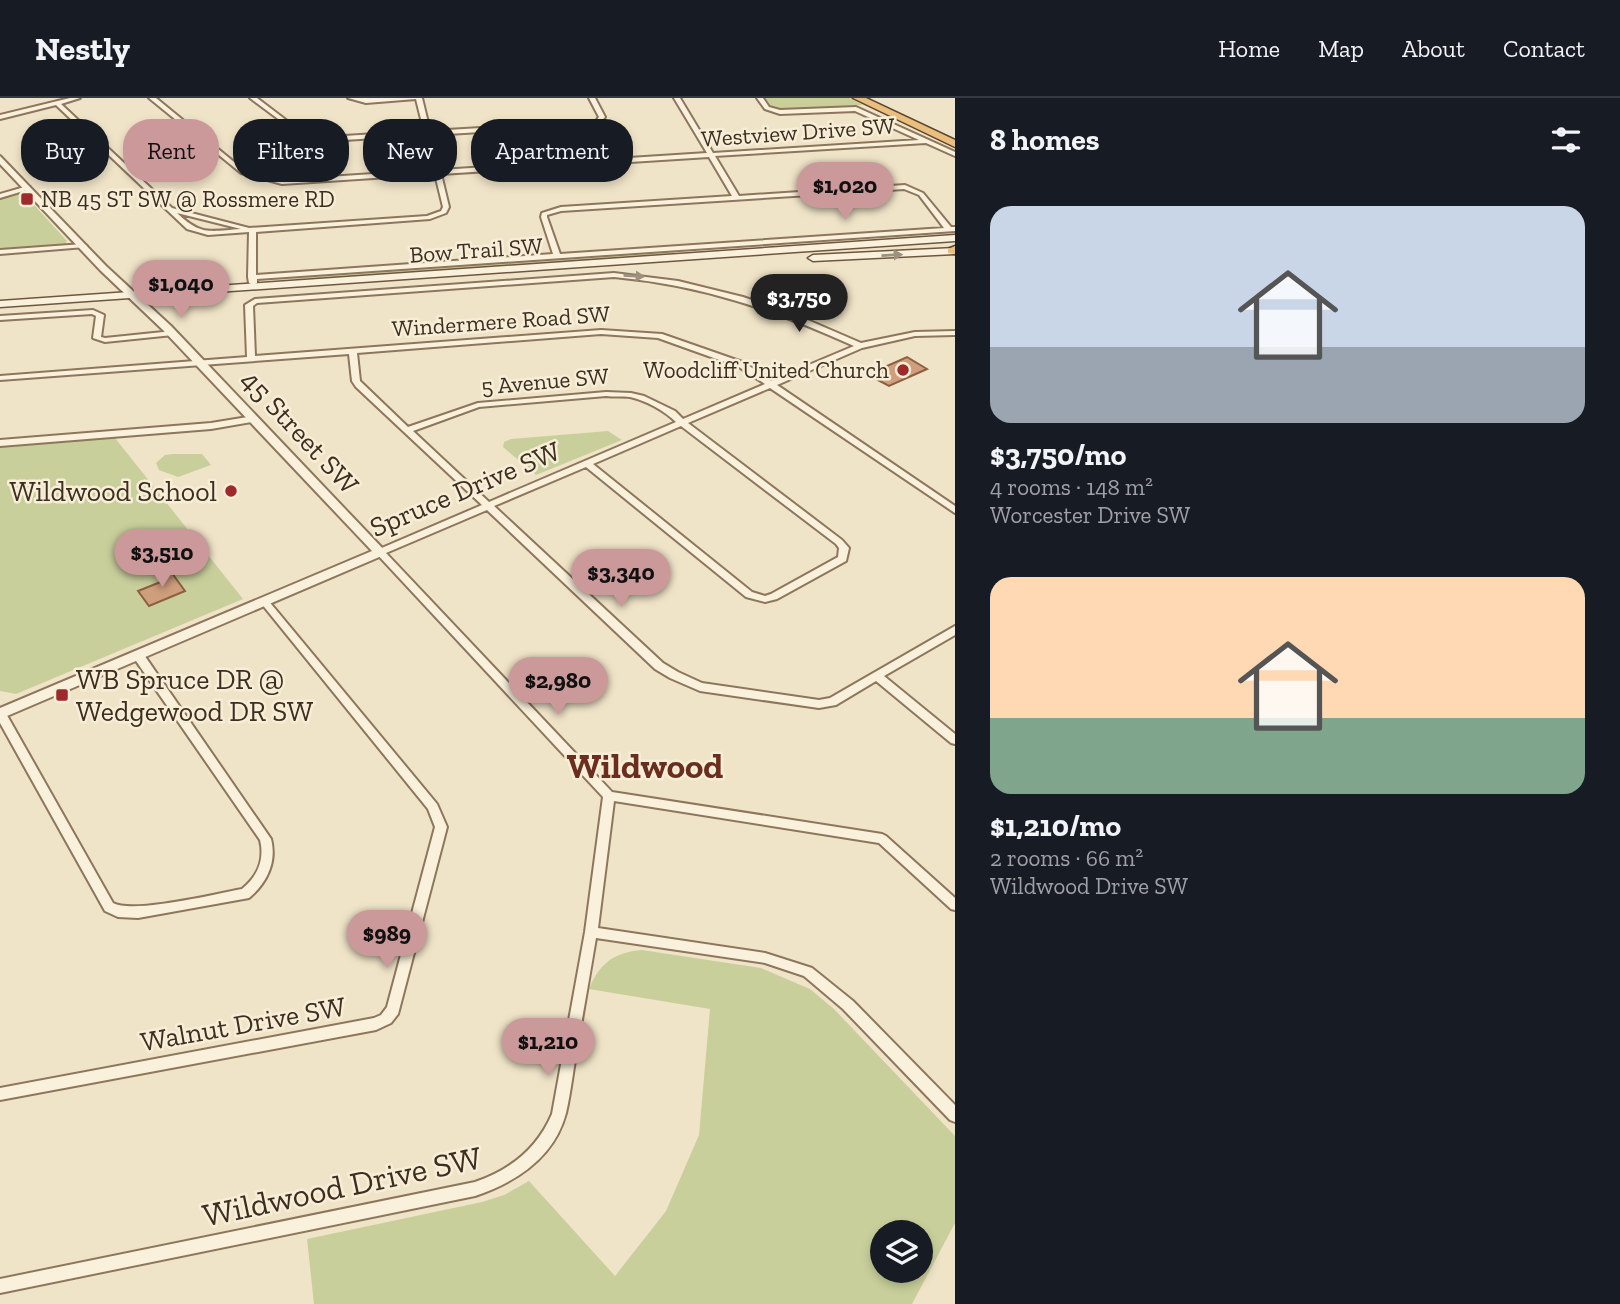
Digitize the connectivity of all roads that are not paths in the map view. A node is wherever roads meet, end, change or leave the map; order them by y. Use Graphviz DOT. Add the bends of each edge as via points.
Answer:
graph roads {
  1 [pos="77,98"];
  2 [pos="152,98"];
  3 [pos="253,98"];
  4 [pos="351,98"];
  5 [pos="417,98"];
  6 [pos="592,98"];
  7 [pos="677,98"];
  8 [pos="760,98"];
  9 [pos="858,98"];
  10 [pos="875,98"];
  11 [pos="57,103"];
  12 [pos="0,117"];
  13 [pos="424,119"];
  14 [pos="457,131"];
  15 [pos="955,135"];
  16 [pos="363,137"];
  17 [pos="928,141"];
  18 [pos="955,144"];
  19 [pos="712,155"];
  20 [pos="955,155"];
  21 [pos="0,159"];
  22 [pos="457,172"];
  23 [pos="363,178"];
  24 [pos="440,182"];
  25 [pos="28,188"];
  26 [pos="0,196"];
  27 [pos="736,197"];
  28 [pos="172,210"];
  29 [pos="252,229"];
  30 [pos="953,232"];
  31 [pos="83,246"];
  32 [pos="954,251"];
  33 [pos="0,252"];
  34 [pos="775,254"];
  35 [pos="557,257"];
  36 [pos="253,282"];
  37 [pos="135,298"];
  38 [pos="0,304"];
  39 [pos="0,310"];
  40 [pos="0,318"];
  41 [pos="173,333"];
  42 [pos="955,333"];
  43 [pos="860,346"];
  44 [pos="353,351"];
  45 [pos="251,358"];
  46 [pos="200,363"];
  47 [pos="0,378"];
  48 [pos="773,384"];
  49 [pos="254,419"];
  50 [pos="682,422"];
  51 [pos="407,430"];
  52 [pos="0,443"];
  53 [pos="587,463"];
  54 [pos="489,505"];
  55 [pos="955,510"];
  56 [pos="380,552"];
  57 [pos="264,601"];
  58 [pos="955,630"];
  59 [pos="138,656"];
  60 [pos="877,676"];
  61 [pos="0,713"];
  62 [pos="955,740"];
  63 [pos="609,796"];
  64 [pos="955,905"];
  65 [pos="591,932"];
  66 [pos="0,1094"];
  67 [pos="955,1115"];
  68 [pos="0,1286"];
  1 -- 11 [label="street"];
  2 -- 23 [label="street, Westview Drive SW" via="250,175 294,182"];
  3 -- 16 [label="street" via="301,134 328,139"];
  4 -- 5 [label="street"];
  5 -- 13 [label="street"];
  6 -- 14 [label="street" via="603,120 598,123"];
  7 -- 19 [label="street"];
  8 -- 17 [label="street" via="767,108 780,112 856,108"];
  9 -- 18 [label="highway"];
  10 -- 15 [label="highway"];
  11 -- 12 [label="street"];
  11 -- 28 [label="street"];
  17 -- 19 [label="street, Westview Drive SW"];
  17 -- 20 [label="street"];
  19 -- 22 [label="street, Westview Drive SW"];
  19 -- 27 [label="street"];
  21 -- 25 [label="street, 45 Street SW"];
  24 -- 29 [label="street" via="446,208 437,216"];
  25 -- 26 [label="street"];
  25 -- 31 [label="street, 45 Street SW"];
  27 -- 30 [label="street" via="905,187 921,194"];
  27 -- 35 [label="street" via="552,210 544,217"];
  28 -- 29 [label="street"];
  28 -- 29 [label="street" via="199,232"];
  29 -- 36 [label="street"];
  30 -- 34 [label="main road, Bow Trail SW"];
  30 -- 35 [label="street"];
  31 -- 33 [label="street"];
  31 -- 37 [label="street, 45 Street SW"];
  34 -- 32 [label="main road, Bow Trail SW, one-way"];
  34 -- 36 [label="main road, Bow Trail SW"];
  34 -- 37 [label="main road, Bow Trail SW"];
  35 -- 36 [label="street"];
  36 -- 37 [label="main road, Bow Trail SW"];
  37 -- 38 [label="main road, Bow Trail SW"];
  37 -- 39 [label="main road, Bow Trail SW"];
  37 -- 41 [label="street, 45 Street SW"];
  40 -- 41 [label="street" via="93,312 100,315 97,338"];
  41 -- 46 [label="street, 45 Street SW"];
  42 -- 43 [label="street, Spruce Drive SW" via="915,334"];
  45 -- 43 [label="street, one-way" via="249,305 271,298 614,275 661,278 724,292"];
  43 -- 48 [label="street, Spruce Drive SW"];
  44 -- 45 [label="street, Windermere Road SW"];
  44 -- 48 [label="street, Windermere Road SW" via="628,332 668,338 728,359"];
  44 -- 51 [label="street" via="356,381"];
  45 -- 46 [label="street, Windermere Road SW"];
  46 -- 47 [label="street, Windermere Road SW"];
  46 -- 49 [label="street, 45 Street SW"];
  48 -- 50 [label="street, Spruce Drive SW"];
  48 -- 55 [label="street, Windermere Road SW"];
  49 -- 52 [label="street"];
  49 -- 56 [label="street, 45 Street SW"];
  50 -- 51 [label="street, 5 Avenue SW" via="672,412 641,398 606,394 478,405"];
  50 -- 53 [label="street, Spruce Drive SW"];
  50 -- 53 [label="street, 5 Avenue SW" via="839,542 844,548 841,562 774,597 749,595"];
  51 -- 54 [label="street"];
  53 -- 54 [label="street, Spruce Drive SW"];
  54 -- 56 [label="street, Spruce Drive SW"];
  54 -- 60 [label="street" via="659,666 690,683 819,704 832,702"];
  56 -- 57 [label="street, Spruce Drive SW"];
  56 -- 63 [label="street, 45 Street SW"];
  57 -- 59 [label="street, Spruce Drive SW"];
  57 -- 66 [label="street, Walnut Drive SW" via="439,818 441,827 393,1010 376,1024"];
  58 -- 60 [label="street"];
  59 -- 61 [label="street, Spruce Drive SW"];
  59 -- 61 [label="street" via="265,839 268,852 263,872 245,894 138,913 109,907"];
  60 -- 62 [label="street"];
  63 -- 64 [label="street" via="882,839"];
  63 -- 65 [label="street"];
  65 -- 67 [label="street" via="765,958 808,972 848,1005"];
  65 -- 68 [label="street, Wildwood Drive SW" via="554,1129 532,1158 501,1181"];
}
